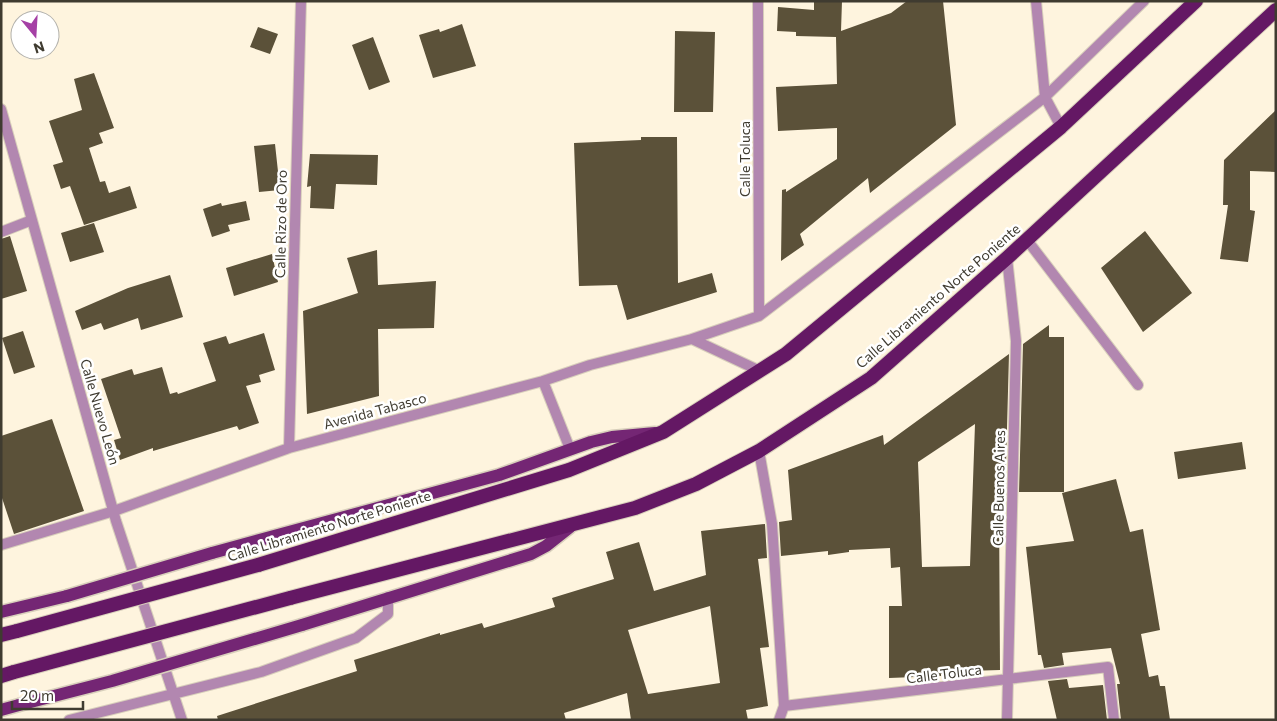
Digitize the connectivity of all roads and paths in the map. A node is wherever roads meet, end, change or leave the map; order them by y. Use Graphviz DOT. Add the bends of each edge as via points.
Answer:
graph roads {
  1 [pos="301,1"];
  2 [pos="758,1"];
  3 [pos="1036,1"];
  4 [pos="1144,1"];
  5 [pos="1196,1"];
  6 [pos="1276,10"];
  7 [pos="1045,97"];
  8 [pos="1,109"];
  9 [pos="1060,127"];
  10 [pos="32,220"];
  11 [pos="1,232"];
  12 [pos="1027,240"];
  13 [pos="1007,258"];
  14 [pos="759,316"];
  15 [pos="692,338"];
  16 [pos="760,371"];
  17 [pos="543,381"];
  18 [pos="1138,385"];
  19 [pos="662,432"];
  20 [pos="289,448"];
  21 [pos="570,449"];
  22 [pos="759,451"];
  23 [pos="114,511"];
  24 [pos="570,527"];
  25 [pos="1,545"];
  26 [pos="388,597"];
  27 [pos="1,612"];
  28 [pos="1,636"];
  29 [pos="8,674"];
  30 [pos="1008,680"];
  31 [pos="175,694"];
  32 [pos="784,706"];
  33 [pos="1,710"];
  34 [pos="68,720"];
  35 [pos="182,720"];
  36 [pos="779,720"];
  37 [pos="1007,720"];
  38 [pos="1114,720"];
  1 -- 20 [label="street, Calle Rizo de Oro"];
  2 -- 14 [label="street, Calle Toluca"];
  3 -- 7 [label="street"];
  4 -- 7 [label="street, Avenida Tabasco"];
  5 -- 9 [label="highway, Calle Libramiento Norte Poniente"];
  6 -- 12 [label="highway, Calle Libramiento Norte Poniente"];
  7 -- 9 [label="street"];
  7 -- 14 [label="street, Avenida Tabasco"];
  8 -- 10 [label="street, Calle Nuevo León"];
  9 -- 16 [label="highway, Calle Libramiento Norte Poniente" via="786,354"];
  10 -- 11 [label="street"];
  10 -- 23 [label="street, Calle Nuevo León"];
  12 -- 13 [label="highway, Calle Libramiento Norte Poniente"];
  12 -- 18 [label="street"];
  13 -- 22 [label="highway, Calle Libramiento Norte Poniente" via="871,378"];
  13 -- 30 [label="street, Calle Buenos Aires" via="1016,342"];
  14 -- 15 [label="street, Avenida Tabasco"];
  15 -- 16 [label="street"];
  15 -- 17 [label="street, Avenida Tabasco"];
  16 -- 19 [label="highway, Calle Libramiento Norte Poniente"];
  17 -- 20 [label="street, Avenida Tabasco"];
  17 -- 21 [label="street"];
  19 -- 21 [label="main road, Calle Libramiento Norte Poniente" via="612,437"];
  19 -- 28 [label="highway, Calle Libramiento Norte Poniente, bridge" via="568,470 258,565"];
  20 -- 23 [label="street, Avenida Tabasco"];
  21 -- 27 [label="main road, Calle Libramiento Norte Poniente, bridge" via="499,475"];
  22 -- 24 [label="highway, Calle Libramiento Norte Poniente" via="696,484 635,508"];
  22 -- 32 [label="street" via="772,524"];
  23 -- 25 [label="street, Avenida Tabasco"];
  23 -- 31 [label="street, Calle Nuevo León"];
  24 -- 26 [label="main road, Calle Libramiento Norte Poniente" via="531,554"];
  24 -- 29 [label="highway, Calle Libramiento Norte Poniente, bridge"];
  26 -- 31 [label="street" via="388,614 356,638 261,672"];
  26 -- 33 [label="main road, Calle Libramiento Norte Poniente, bridge" via="112,681"];
  30 -- 32 [label="street, Calle Toluca"];
  30 -- 37 [label="street, Calle Buenos Aires"];
  30 -- 38 [label="street, Calle Toluca" via="1108,667"];
  31 -- 34 [label="street"];
  31 -- 35 [label="street, Calle Nuevo León"];
  32 -- 36 [label="street"];
}
